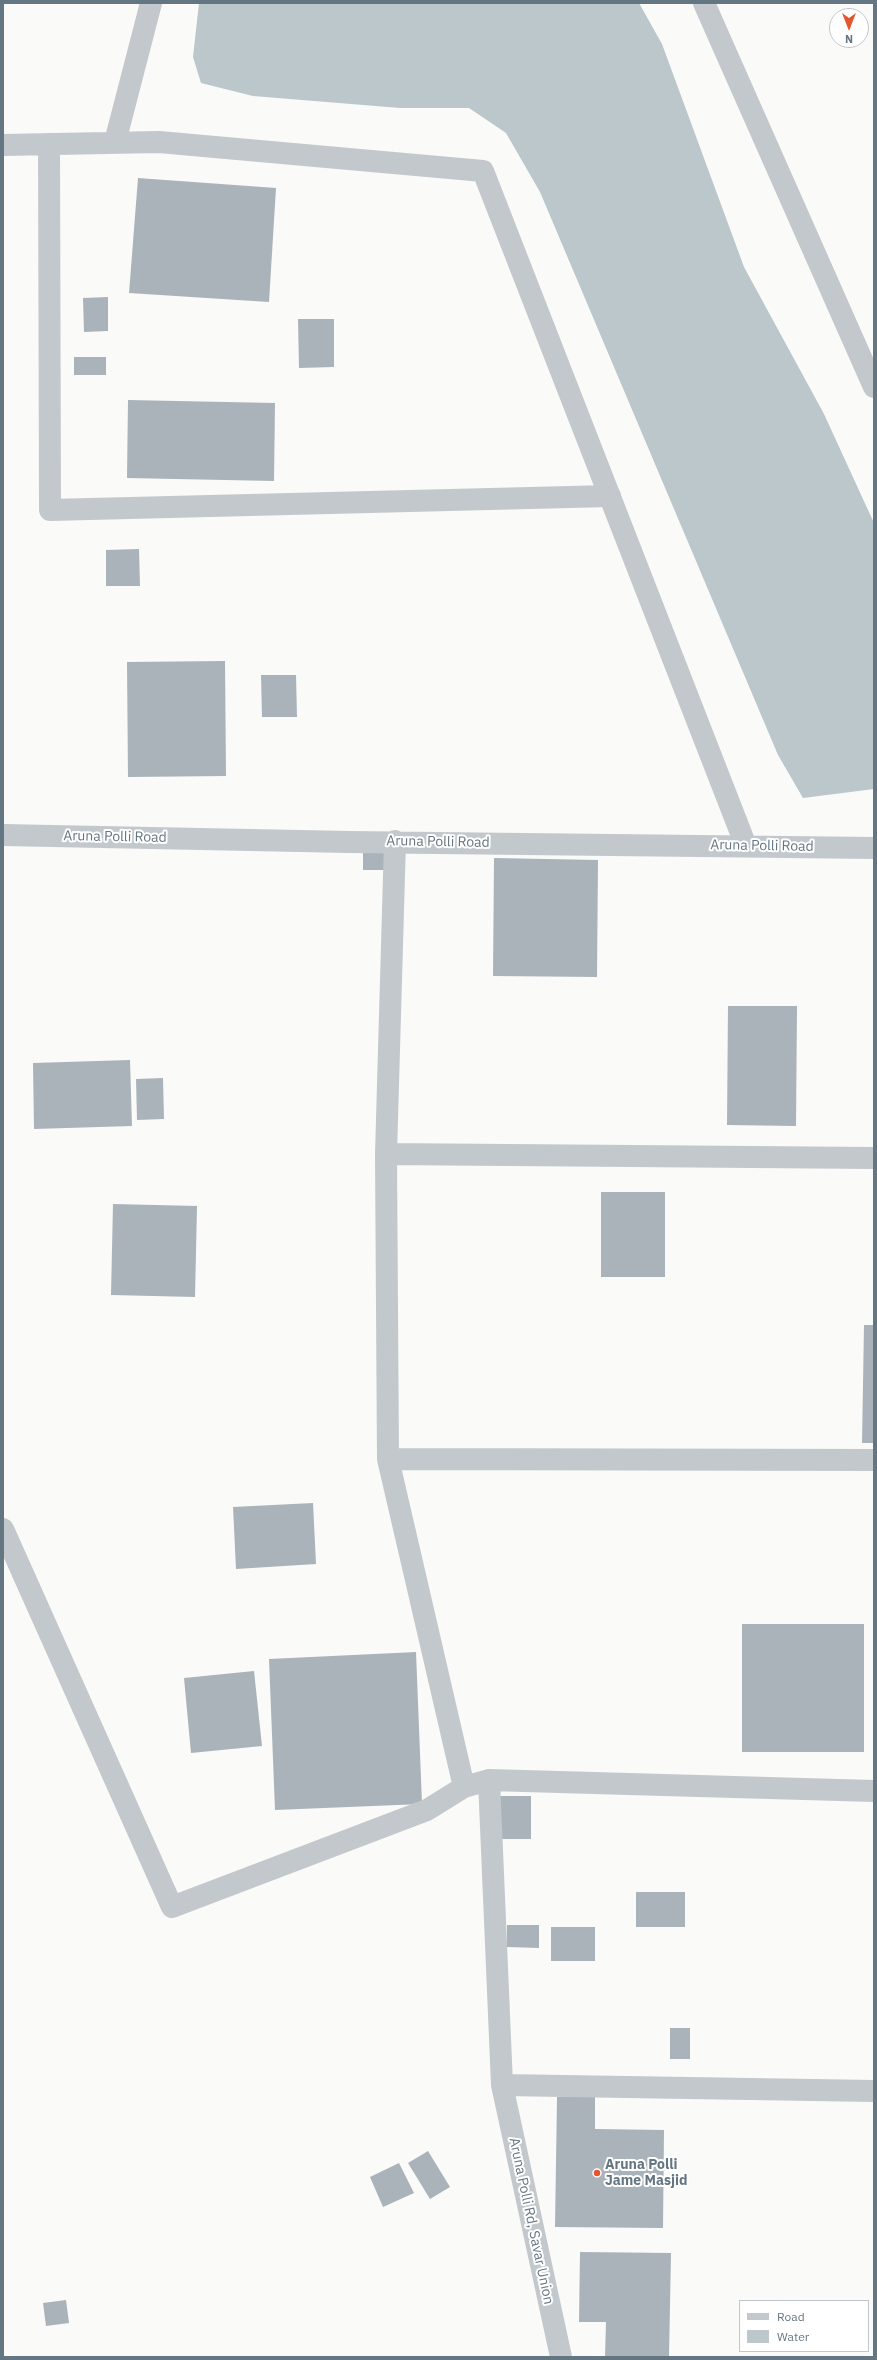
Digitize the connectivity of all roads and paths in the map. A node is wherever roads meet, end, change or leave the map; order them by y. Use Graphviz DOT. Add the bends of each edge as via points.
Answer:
graph roads {
  1 [pos="151,3"];
  2 [pos="704,3"];
  3 [pos="115,142"];
  4 [pos="49,144"];
  5 [pos="3,145"];
  6 [pos="874,387"];
  7 [pos="610,496"];
  8 [pos="3,835"];
  9 [pos="395,841"];
  10 [pos="746,846"];
  11 [pos="874,848"];
  12 [pos="386,1154"];
  13 [pos="874,1158"];
  14 [pos="388,1459"];
  15 [pos="874,1460"];
  16 [pos="3,1529"];
  17 [pos="489,1780"];
  18 [pos="464,1787"];
  19 [pos="874,1791"];
  20 [pos="502,2085"];
  21 [pos="874,2091"];
  22 [pos="561,2357"];
  1 -- 3 [label="street"];
  2 -- 6 [label="street"];
  3 -- 4 [label="street"];
  3 -- 7 [label="street" via="159,142 483,171"];
  4 -- 5 [label="street"];
  4 -- 7 [label="street" via="50,510"];
  7 -- 10 [label="street"];
  8 -- 9 [label="street, Aruna Polli Road"];
  9 -- 10 [label="street, Aruna Polli Road"];
  9 -- 12 [label="street"];
  10 -- 11 [label="street, Aruna Polli Road"];
  12 -- 13 [label="street"];
  12 -- 14 [label="street"];
  14 -- 15 [label="street"];
  14 -- 18 [label="street"];
  16 -- 18 [label="street" via="172,1907 427,1810"];
  17 -- 18 [label="street"];
  17 -- 19 [label="street"];
  17 -- 20 [label="street, Aruna Polli Rd, Savar Union"];
  20 -- 21 [label="street"];
  20 -- 22 [label="street, Aruna Polli Rd, Savar Union"];
}
